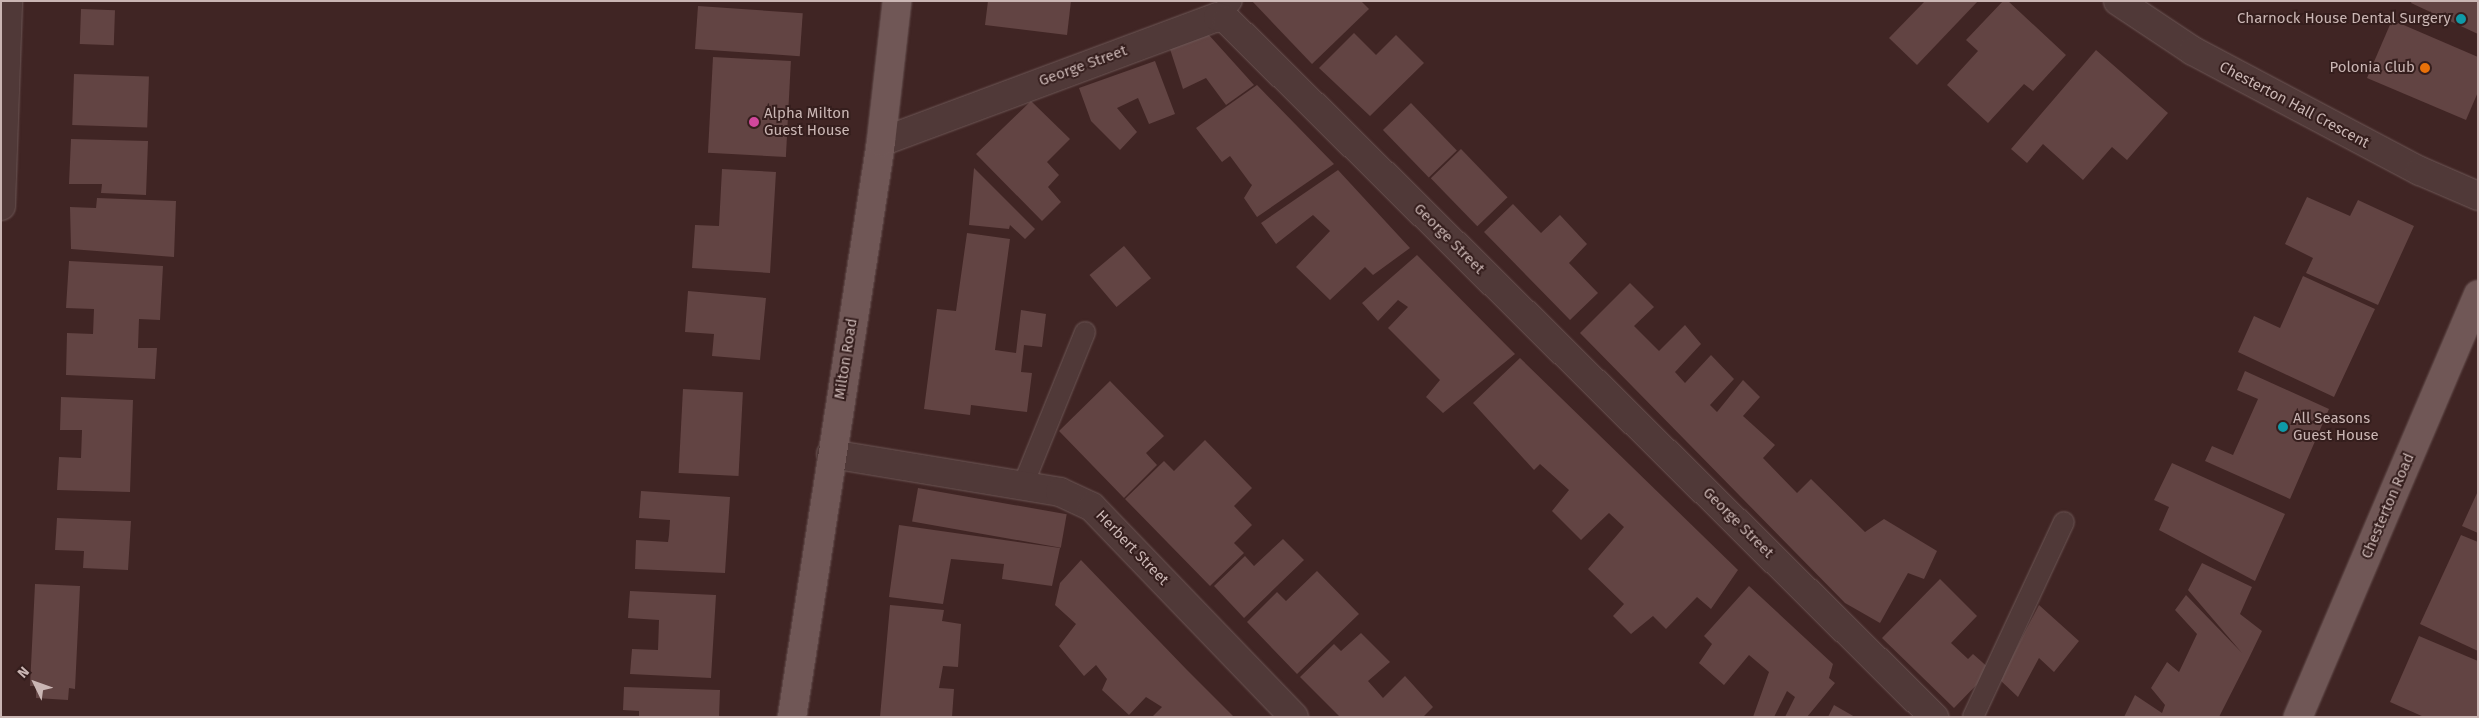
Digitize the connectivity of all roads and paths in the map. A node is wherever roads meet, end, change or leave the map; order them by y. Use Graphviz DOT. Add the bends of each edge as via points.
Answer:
graph roads {
  1 [pos="8,1"];
  2 [pos="897,1"];
  3 [pos="2118,1"];
  4 [pos="1225,9"];
  5 [pos="881,142"];
  6 [pos="2478,196"];
  7 [pos="1,206"];
  8 [pos="2478,295"];
  9 [pos="1084,332"];
  10 [pos="831,454"];
  11 [pos="1023,485"];
  12 [pos="2064,522"];
  13 [pos="792,717"];
  14 [pos="1294,717"];
  15 [pos="1934,717"];
  16 [pos="1973,717"];
  17 [pos="2298,717"];
  1 -- 7 [label="street"];
  2 -- 5 [label="main road, Milton Road"];
  3 -- 6 [label="street, Chesterton Hall Crescent" via="2193,51 2420,170"];
  4 -- 5 [label="street, George Street"];
  4 -- 15 [label="street, George Street" via="1227,20"];
  5 -- 10 [label="main road, Milton Road"];
  8 -- 17 [label="main road, Chesterton Road"];
  9 -- 11 [label="lane"];
  10 -- 11 [label="street, Herbert Street"];
  10 -- 13 [label="main road, Milton Road"];
  11 -- 14 [label="street, Herbert Street" via="1060,492 1092,507"];
  12 -- 16 [label="lane"];
}
